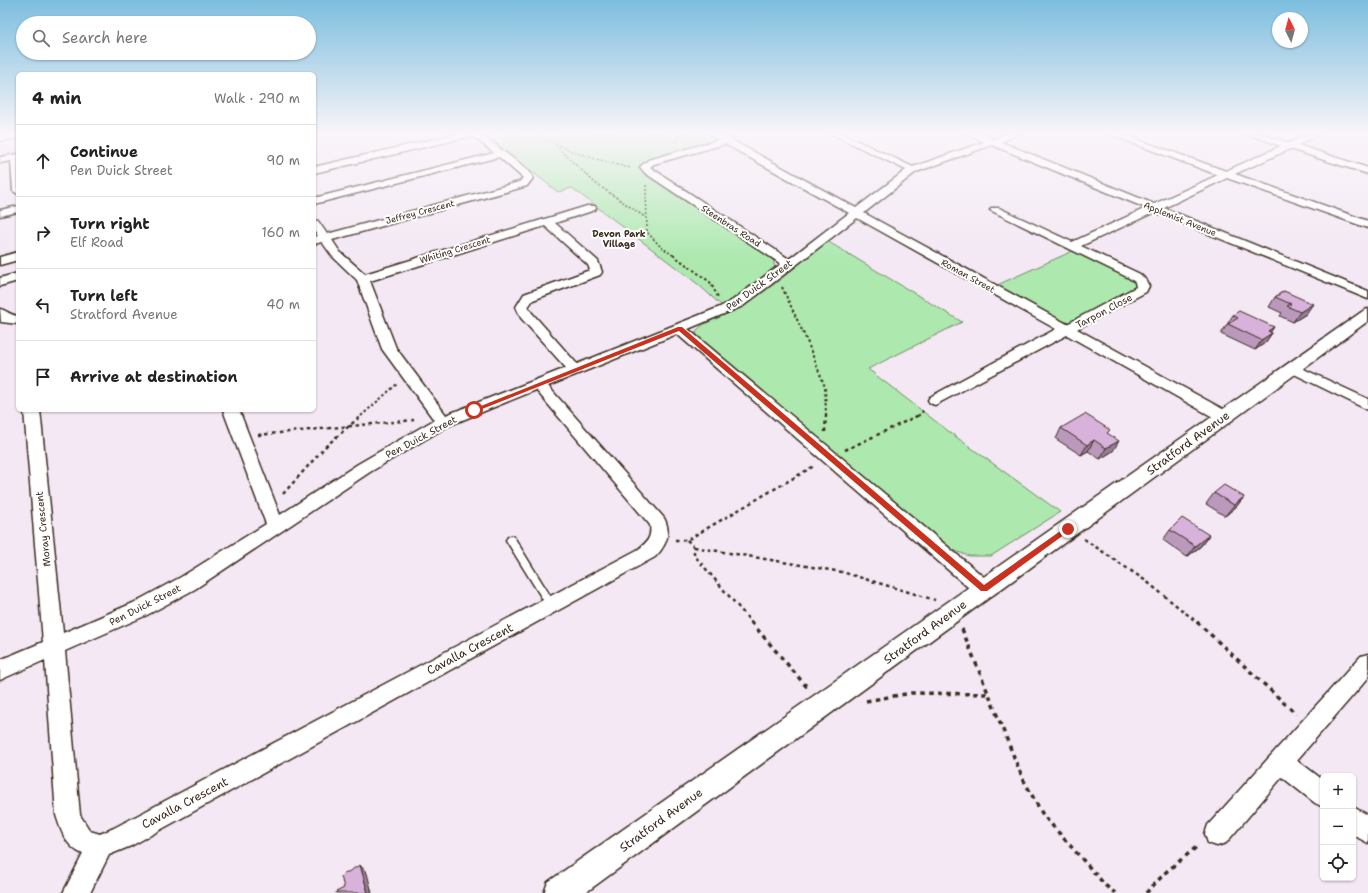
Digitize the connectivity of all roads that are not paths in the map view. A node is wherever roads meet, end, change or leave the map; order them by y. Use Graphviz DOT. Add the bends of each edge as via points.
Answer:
graph roads {
  1 [pos="420,175"];
  2 [pos="527,175"];
  3 [pos="654,175"];
  4 [pos="786,175"];
  5 [pos="907,175"];
  6 [pos="1072,175"];
  7 [pos="1226,175"];
  8 [pos="316,201"];
  9 [pos="591,208"];
  10 [pos="1154,208"];
  11 [pos="16,209"];
  12 [pos="995,210"];
  13 [pos="0,213"];
  14 [pos="856,213"];
  15 [pos="547,222"];
  16 [pos="1368,225"];
  17 [pos="316,229"];
  18 [pos="319,239"];
  19 [pos="1072,246"];
  20 [pos="16,257"];
  21 [pos="0,261"];
  22 [pos="789,264"];
  23 [pos="16,278"];
  24 [pos="362,279"];
  25 [pos="0,282"];
  26 [pos="1368,295"];
  27 [pos="0,313"];
  28 [pos="1368,314"];
  29 [pos="16,320"];
  30 [pos="680,329"];
  31 [pos="1067,330"];
  32 [pos="1293,368"];
  33 [pos="575,370"];
  34 [pos="539,384"];
  35 [pos="935,400"];
  36 [pos="1368,405"];
  37 [pos="32,412"];
  38 [pos="232,412"];
  39 [pos="1225,417"];
  40 [pos="440,418"];
  41 [pos="276,527"];
  42 [pos="511,540"];
  43 [pos="984,589"];
  44 [pos="551,605"];
  45 [pos="54,648"];
  46 [pos="1368,663"];
  47 [pos="0,670"];
  48 [pos="1281,762"];
  49 [pos="1320,793"];
  50 [pos="1356,821"];
  51 [pos="1368,831"];
  52 [pos="1217,834"];
  53 [pos="100,846"];
  54 [pos="76,893"];
  55 [pos="559,893"];
  1 -- 8 [label="street"];
  2 -- 18 [label="street, Jeffrey Crescent" via="528,178 525,182"];
  3 -- 22 [label="street, Steenbras Road"];
  4 -- 14 [label="street, Roman Street"];
  5 -- 14 [label="street, Pen Duick Street"];
  6 -- 10 [label="street, Applemist Avenue"];
  7 -- 10 [label="street"];
  7 -- 16 [label="street"];
  9 -- 15 [label="street, Whiting Crescent"];
  10 -- 19 [label="street"];
  10 -- 26 [label="street, Applemist Avenue"];
  11 -- 13 [label="street"];
  12 -- 19 [label="street, Tarpon Close"];
  14 -- 22 [label="street, Pen Duick Street"];
  14 -- 31 [label="street, Roman Street"];
  15 -- 24 [label="street, Whiting Crescent"];
  15 -- 33 [label="street" via="594,264 596,272 528,297 522,307 526,315"];
  17 -- 18 [label="street"];
  18 -- 24 [label="street"];
  19 -- 31 [label="street, Tarpon Close" via="1131,274 1140,280 1143,286 1140,291"];
  20 -- 21 [label="street"];
  22 -- 30 [label="street, Pen Duick Street" via="725,310"];
  23 -- 25 [label="street"];
  24 -- 40 [label="street" via="389,349"];
  27 -- 29 [label="street" via="6,319"];
  28 -- 32 [label="street, Stratford Avenue"];
  30 -- 33 [label="street, Pen Duick Street"];
  30 -- 43 [label="street"];
  31 -- 35 [label="street, Tarpon Close"];
  31 -- 39 [label="street, Roman Street"];
  32 -- 36 [label="street"];
  32 -- 39 [label="street, Stratford Avenue"];
  33 -- 34 [label="street, Pen Duick Street"];
  34 -- 40 [label="street, Pen Duick Street"];
  34 -- 44 [label="street, Cavalla Crescent" via="658,522 660,528 656,546 644,555"];
  37 -- 45 [label="street, Moray Crescent"];
  38 -- 41 [label="street"];
  39 -- 43 [label="street, Stratford Avenue"];
  40 -- 41 [label="street, Pen Duick Street"];
  41 -- 45 [label="street, Pen Duick Street" via="188,583 140,609"];
  42 -- 44 [label="lane"];
  43 -- 55 [label="street, Stratford Avenue"];
  44 -- 53 [label="street, Cavalla Crescent" via="122,837"];
  45 -- 47 [label="street, Pen Duick Street"];
  45 -- 53 [label="street" via="68,815 73,829 82,841"];
  46 -- 48 [label="street"];
  48 -- 49 [label="street"];
  48 -- 52 [label="street"];
  50 -- 51 [label="street"];
  53 -- 54 [label="street"];
}
